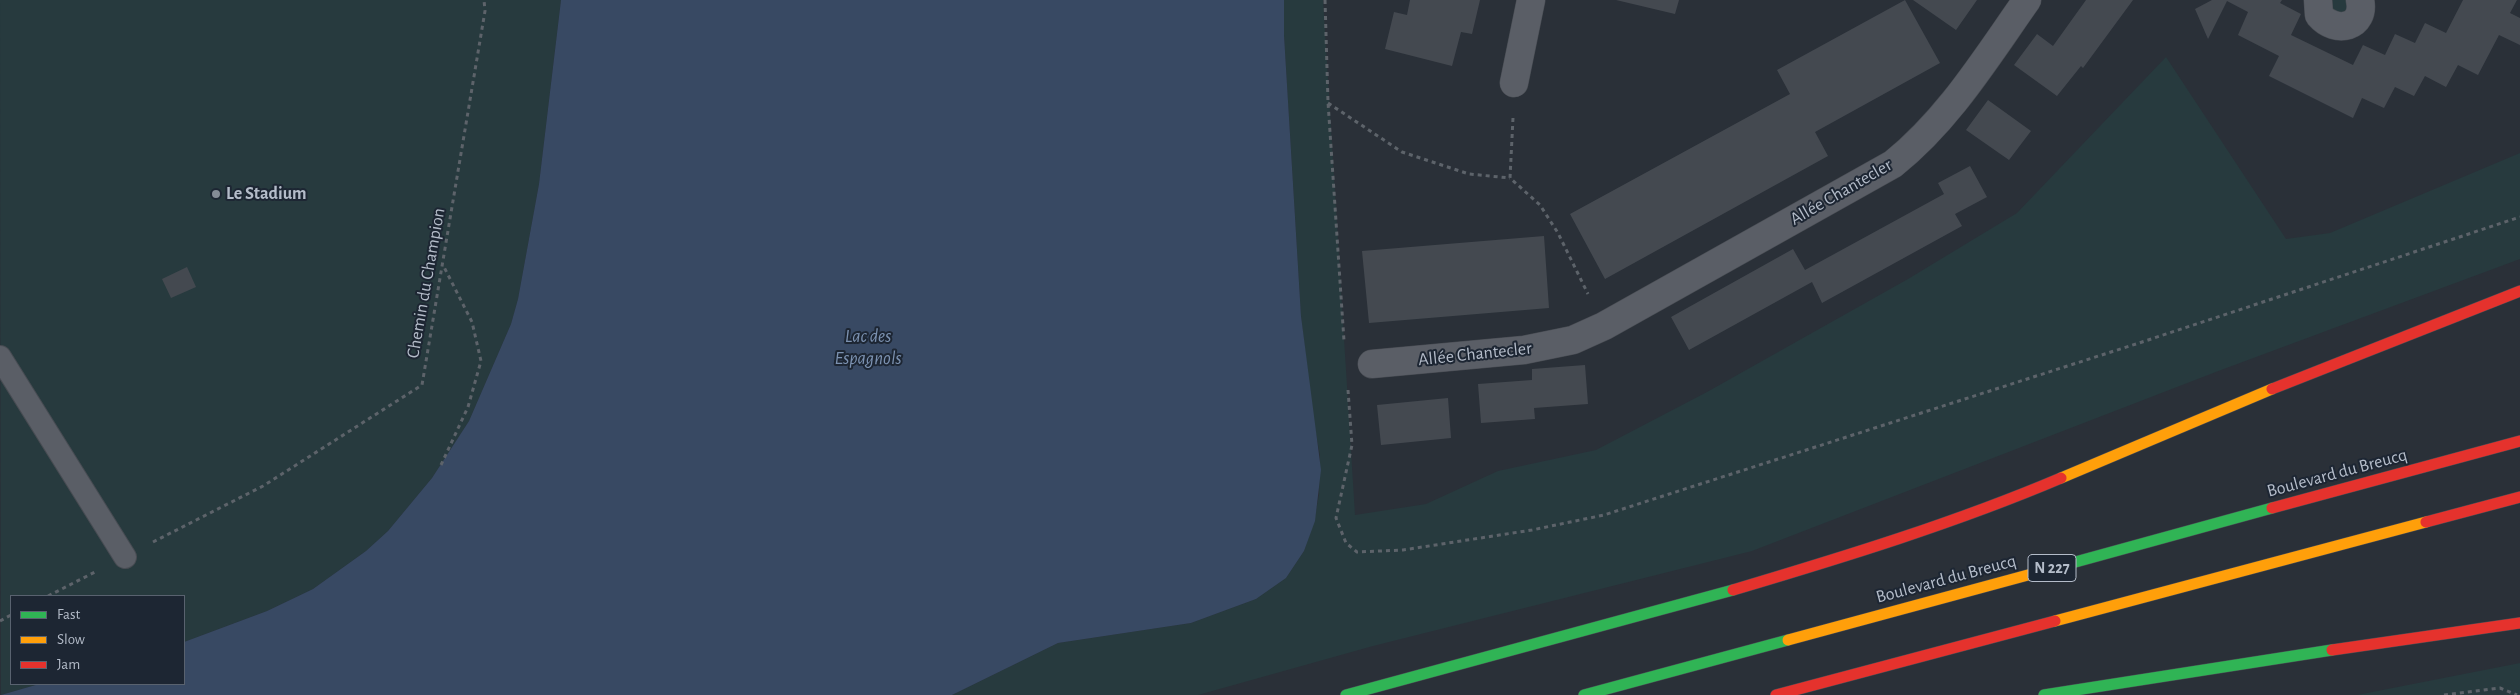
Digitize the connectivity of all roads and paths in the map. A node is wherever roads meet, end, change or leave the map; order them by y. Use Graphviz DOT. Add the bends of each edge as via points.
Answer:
graph roads {
  1 [pos="484,0"];
  2 [pos="1531,0"];
  3 [pos="2027,0"];
  4 [pos="2318,0"];
  5 [pos="2360,0"];
  6 [pos="1514,83"];
  7 [pos="1328,102"];
  8 [pos="1510,178"];
  9 [pos="2520,217"];
  10 [pos="443,267"];
  11 [pos="2520,291"];
  12 [pos="1604,326"];
  13 [pos="0,357"];
  14 [pos="1372,364"];
  15 [pos="2520,441"];
  16 [pos="441,465"];
  17 [pos="263,486"];
  18 [pos="2520,497"];
  19 [pos="1604,515"];
  20 [pos="125,557"];
  21 [pos="2520,623"];
  22 [pos="1346,695"];
  23 [pos="1584,695"];
  24 [pos="1776,695"];
  25 [pos="2044,695"];
  26 [pos="2444,695"];
  27 [pos="2517,695"];
  1 -- 10 [label="path, Chemin du Champion" via="485,12"];
  2 -- 6 [label="street"];
  3 -- 12 [label="street, Allée Chantecler" via="1957,100 1930,132 1893,164"];
  4 -- 5 [label="street" via="2320,15 2337,27 2351,24 2356,19 2362,6"];
  6 -- 8 [label="path"];
  7 -- 8 [label="path" via="1402,152 1470,174"];
  8 -- 12 [label="path" via="1540,205 1558,233"];
  9 -- 19 [label="path"];
  10 -- 16 [label="path" via="472,322 481,361 468,407"];
  10 -- 17 [label="path, Chemin du Champion" via="422,385"];
  11 -- 22 [label="main road" via="2203,417 2016,497 1859,552 1704,599"];
  12 -- 14 [label="street, Allée Chantecler" via="1573,340 1524,350"];
  13 -- 20 [label="lane"];
  15 -- 23 [label="main road, Boulevard du Breucq / N 227"];
  18 -- 24 [label="main road"];
  21 -- 25 [label="main road" via="2243,662"];
  26 -- 27 [label="path" via="2500,688"];
}
